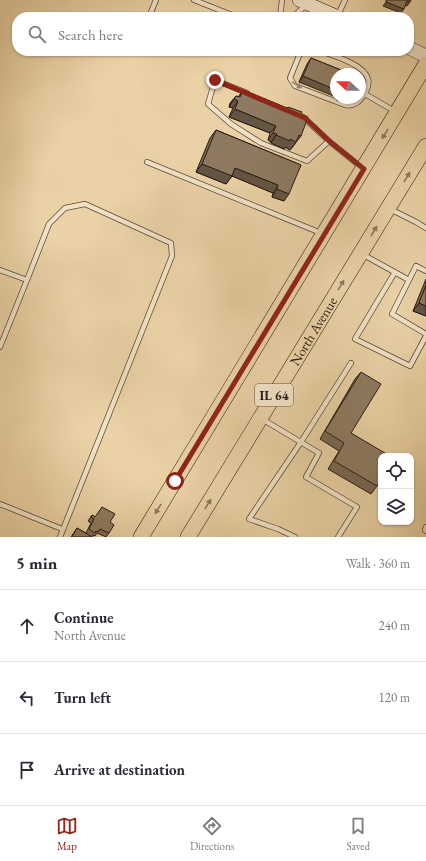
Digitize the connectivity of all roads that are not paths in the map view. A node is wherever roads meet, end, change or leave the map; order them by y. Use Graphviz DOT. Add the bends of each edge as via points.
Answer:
graph roads {
  1 [pos="156,0"];
  2 [pos="194,0"];
  3 [pos="282,0"];
  4 [pos="345,0"];
  5 [pos="311,4"];
  6 [pos="151,12"];
  7 [pos="224,12"];
  8 [pos="281,12"];
  9 [pos="300,12"];
  10 [pos="328,12"];
  11 [pos="340,12"];
  12 [pos="414,50"];
  13 [pos="299,56"];
  14 [pos="333,56"];
  15 [pos="426,56"];
  16 [pos="426,64"];
  17 [pos="362,68"];
  18 [pos="366,75"];
  19 [pos="366,94"];
  20 [pos="250,95"];
  21 [pos="330,99"];
  22 [pos="342,104"];
  23 [pos="354,104"];
  24 [pos="397,112"];
  25 [pos="298,115"];
  26 [pos="329,141"];
  27 [pos="426,146"];
  28 [pos="147,162"];
  29 [pos="364,169"];
  30 [pos="388,208"];
  31 [pos="426,228"];
  32 [pos="324,234"];
  33 [pos="360,254"];
  34 [pos="0,270"];
  35 [pos="426,271"];
  36 [pos="395,272"];
  37 [pos="27,280"];
  38 [pos="409,280"];
  39 [pos="426,335"];
  40 [pos="0,347"];
  41 [pos="351,362"];
  42 [pos="260,418"];
  43 [pos="300,442"];
  44 [pos="0,504"];
  45 [pos="426,527"];
  46 [pos="62,529"];
  47 [pos="426,531"];
  48 [pos="60,537"];
  49 [pos="141,537"];
  50 [pos="188,537"];
  51 [pos="295,537"];
  52 [pos="338,537"];
  1 -- 6 [label="lane"];
  2 -- 7 [label="lane"];
  3 -- 8 [label="lane"];
  4 -- 11 [label="lane"];
  5 -- 9 [label="lane"];
  5 -- 10 [label="main road"];
  12 -- 15 [label="main road"];
  13 -- 21 [label="lane, one-way" via="290,78 295,86"];
  14 -- 17 [label="lane"];
  16 -- 24 [label="main road, IL 64"];
  18 -- 19 [label="lane"];
  19 -- 24 [label="lane"];
  20 -- 26 [label="lane" via="215,80 208,104 231,124 261,143 307,161"];
  22 -- 23 [label="lane, one-way"];
  24 -- 29 [label="main road, IL 64, one-way"];
  25 -- 26 [label="lane" via="305,118"];
  26 -- 29 [label="lane"];
  30 -- 27 [label="main road, North Avenue / IL 64, one-way"];
  28 -- 32 [label="lane"];
  29 -- 32 [label="main road, IL 64"];
  30 -- 31 [label="lane"];
  33 -- 30 [label="main road, North Avenue / IL 64, one-way"];
  32 -- 49 [label="main road, IL 64, one-way"];
  33 -- 36 [label="lane"];
  42 -- 33 [label="main road, North Avenue / IL 64, one-way"];
  34 -- 37 [label="lane"];
  35 -- 38 [label="lane" via="416,266"];
  36 -- 38 [label="lane"];
  36 -- 39 [label="lane" via="355,339 410,366"];
  37 -- 40 [label="lane"];
  37 -- 46 [label="lane" via="49,224 65,208 85,204 171,243 172,256"];
  38 -- 39 [label="lane" via="392,314"];
  41 -- 43 [label="lane"];
  42 -- 43 [label="lane"];
  50 -- 42 [label="main road, North Avenue / IL 64, one-way"];
  43 -- 51 [label="lane" via="249,518"];
  43 -- 52 [label="lane" via="319,453 306,477 357,507"];
  44 -- 46 [label="lane"];
  45 -- 47 [label="lane"];
  46 -- 48 [label="lane"];
}
